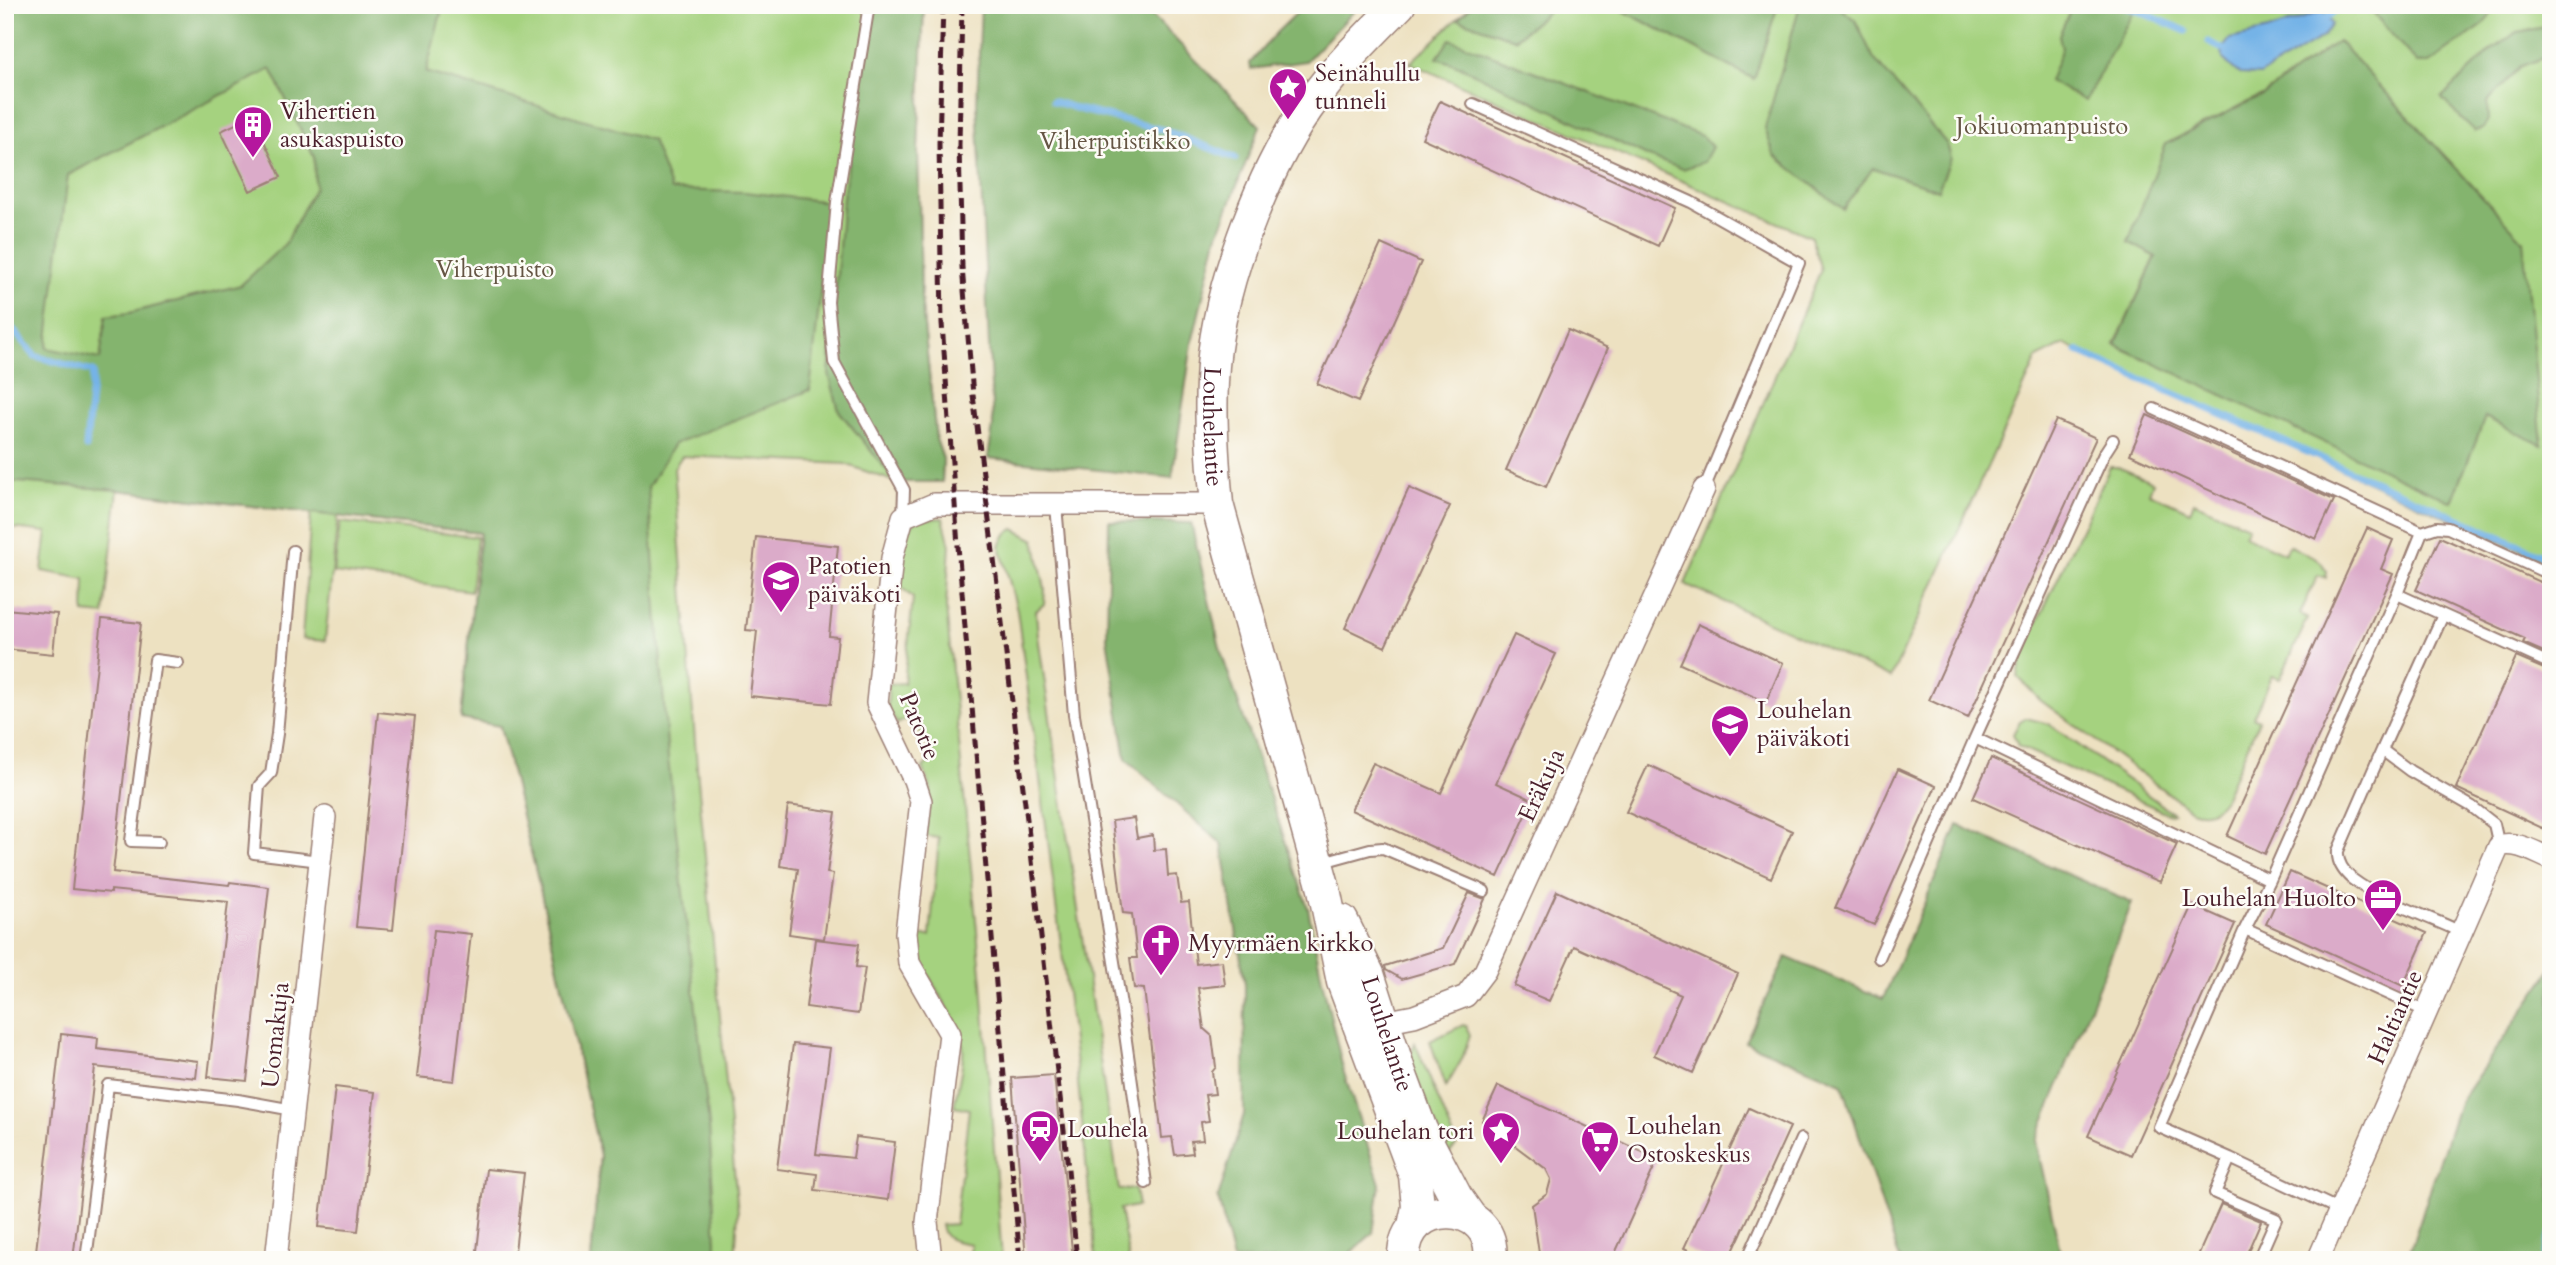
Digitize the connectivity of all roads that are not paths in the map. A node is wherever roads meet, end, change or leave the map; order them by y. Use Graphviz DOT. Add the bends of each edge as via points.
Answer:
graph roads {
  1 [pos="870,5"];
  2 [pos="1399,5"];
  3 [pos="1473,104"];
  4 [pos="2154,409"];
  5 [pos="2113,440"];
  6 [pos="1704,489"];
  7 [pos="1217,504"];
  8 [pos="1056,505"];
  9 [pos="903,517"];
  10 [pos="2421,532"];
  11 [pos="293,551"];
  12 [pos="2551,575"];
  13 [pos="2397,594"];
  14 [pos="2443,615"];
  15 [pos="178,663"];
  16 [pos="2551,664"];
  17 [pos="1975,738"];
  18 [pos="2382,750"];
  19 [pos="325,817"];
  20 [pos="159,842"];
  21 [pos="2499,845"];
  22 [pos="2551,859"];
  23 [pos="320,861"];
  24 [pos="1321,876"];
  25 [pos="2270,880"];
  26 [pos="1484,891"];
  27 [pos="2245,929"];
  28 [pos="2461,932"];
  29 [pos="1878,958"];
  30 [pos="2425,1011"];
  31 [pos="1371,1024"];
  32 [pos="293,1110"];
  33 [pos="1801,1139"];
  34 [pos="2230,1158"];
  35 [pos="1146,1183"];
  36 [pos="2340,1210"];
  37 [pos="1469,1217"];
  38 [pos="1414,1226"];
  39 [pos="1403,1259"];
  40 [pos="86,1260"];
  41 [pos="276,1260"];
  42 [pos="931,1260"];
  43 [pos="1490,1260"];
  44 [pos="1747,1260"];
  45 [pos="2258,1260"];
  46 [pos="2318,1260"];
  1 -- 9 [label="lane" via="837,202 828,302 834,362 904,490"];
  2 -- 7 [label="main road, Louhelantie" via="1358,45 1307,109 1252,215 1216,340 1211,443"];
  3 -- 6 [label="lane" via="1691,202 1799,263"];
  4 -- 10 [label="lane"];
  5 -- 17 [label="lane"];
  6 -- 31 [label="street, Eräkuja" via="1485,971 1466,996 1413,1016"];
  7 -- 8 [label="street"];
  7 -- 24 [label="main road, Louhelantie"];
  8 -- 9 [label="street" via="934,504"];
  8 -- 35 [label="lane" via="1074,715"];
  9 -- 42 [label="street, Patotie" via="892,558 877,703 921,801 906,933 909,964 950,1034 927,1222"];
  10 -- 12 [label="lane" via="2448,528"];
  10 -- 13 [label="lane"];
  11 -- 23 [label="lane" via="277,734 271,773 259,786 254,853"];
  13 -- 14 [label="lane"];
  13 -- 25 [label="lane"];
  14 -- 16 [label="lane"];
  14 -- 18 [label="lane"];
  15 -- 20 [label="lane" via="155,660 131,841"];
  17 -- 25 [label="lane"];
  17 -- 29 [label="lane"];
  18 -- 21 [label="lane" via="2494,824"];
  18 -- 28 [label="lane" via="2338,851 2340,865 2352,878 2387,898"];
  19 -- 23 [label="street, Uomakuja"];
  21 -- 22 [label="street" via="2513,844"];
  21 -- 28 [label="street, Haltiantie"];
  23 -- 32 [label="street, Uomakuja"];
  24 -- 26 [label="lane" via="1370,849 1383,848"];
  24 -- 31 [label="main road, Louhelantie" via="1343,982"];
  25 -- 27 [label="lane"];
  27 -- 30 [label="lane"];
  27 -- 34 [label="lane" via="2159,1127"];
  28 -- 30 [label="street, Haltiantie"];
  30 -- 36 [label="street, Haltiantie"];
  31 -- 37 [label="main road, Louhelantie" via="1400,1073 1421,1130"];
  31 -- 38 [label="main road, Louhelantie" via="1412,1164 1418,1207"];
  32 -- 40 [label="lane" via="107,1085"];
  32 -- 41 [label="street, Uomakuja"];
  33 -- 44 [label="lane"];
  34 -- 36 [label="lane"];
  34 -- 45 [label="lane" via="2215,1192 2276,1219"];
  36 -- 46 [label="street, Haltiantie"];
  37 -- 38 [label="main road" via="1440,1212"];
  37 -- 43 [label="main road, Louhelantie" via="1483,1229"];
  38 -- 39 [label="main road, Louhelantie"];
}
